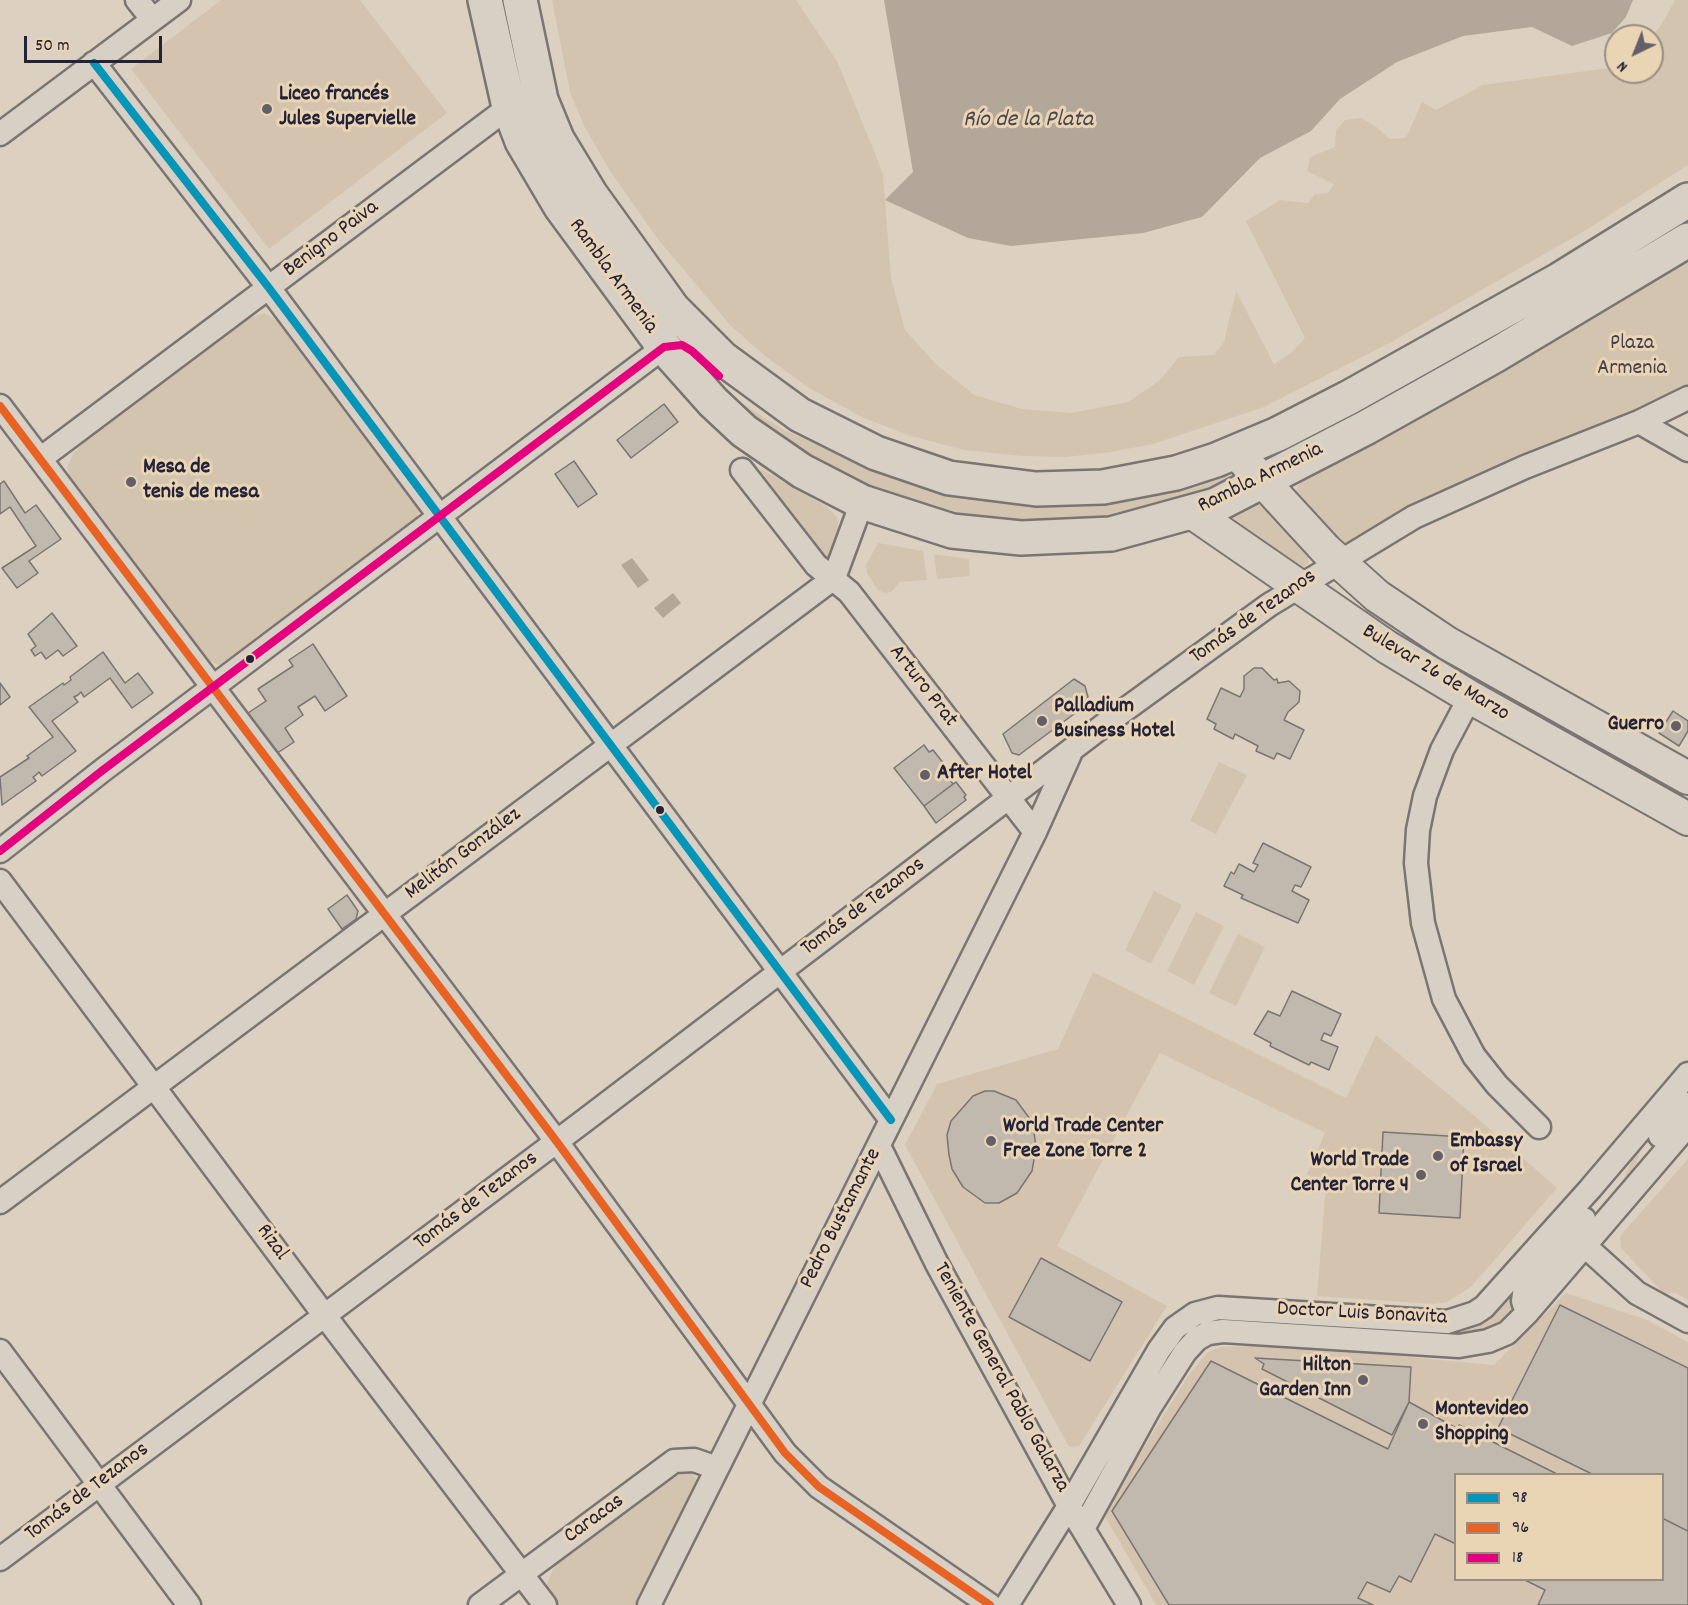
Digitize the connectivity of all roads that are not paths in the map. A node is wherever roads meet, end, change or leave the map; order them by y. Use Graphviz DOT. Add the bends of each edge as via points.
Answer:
graph roads {
  1 [pos="137,0"];
  2 [pos="179,0"];
  3 [pos="485,0"];
  4 [pos="520,0"];
  5 [pos="152,19"];
  6 [pos="94,63"];
  7 [pos="508,107"];
  8 [pos="0,134"];
  9 [pos="1688,200"];
  10 [pos="1688,240"];
  11 [pos="269,288"];
  12 [pos="664,347"];
  13 [pos="1688,398"];
  14 [pos="0,405"];
  15 [pos="1639,422"];
  16 [pos="852,443"];
  17 [pos="1688,450"];
  18 [pos="1236,452"];
  19 [pos="40,459"];
  20 [pos="742,470"];
  21 [pos="1264,482"];
  22 [pos="862,502"];
  23 [pos="1193,513"];
  24 [pos="440,518"];
  25 [pos="1337,561"];
  26 [pos="834,578"];
  27 [pos="1296,585"];
  28 [pos="212,689"];
  29 [pos="1470,697"];
  30 [pos="612,745"];
  31 [pos="1072,750"];
  32 [pos="1688,778"];
  33 [pos="1008,798"];
  34 [pos="1688,819"];
  35 [pos="1035,832"];
  36 [pos="0,851"];
  37 [pos="0,880"];
  38 [pos="385,915"];
  39 [pos="779,973"];
  40 [pos="1688,1074"];
  41 [pos="156,1087"];
  42 [pos="1672,1093"];
  43 [pos="891,1119"];
  44 [pos="1688,1125"];
  45 [pos="1539,1128"];
  46 [pos="557,1142"];
  47 [pos="879,1146"];
  48 [pos="1615,1159"];
  49 [pos="1642,1179"];
  50 [pos="0,1202"];
  51 [pos="1585,1246"];
  52 [pos="1527,1313"];
  53 [pos="325,1316"];
  54 [pos="1688,1321"];
  55 [pos="0,1351"];
  56 [pos="748,1404"];
  57 [pos="717,1468"];
  58 [pos="99,1483"];
  59 [pos="1069,1506"];
  60 [pos="1084,1527"];
  61 [pos="0,1559"];
  62 [pos="521,1574"];
  63 [pos="189,1605"];
  64 [pos="480,1605"];
  65 [pos="545,1605"];
  66 [pos="649,1605"];
  67 [pos="990,1605"];
  68 [pos="1007,1605"];
  69 [pos="1129,1605"];
  1 -- 5 [label="street"];
  2 -- 5 [label="street"];
  3 -- 7 [label="main road, Rambla Armenia"];
  4 -- 16 [label="main road, Rambla Armenia" via="541,100 557,139 591,195 673,309 722,358 769,395"];
  5 -- 6 [label="street"];
  6 -- 8 [label="street"];
  6 -- 11 [label="street"];
  7 -- 11 [label="street, Benigno Paiva"];
  7 -- 12 [label="main road, Rambla Armenia" via="522,141 561,207"];
  9 -- 18 [label="main road, Rambla Armenia" via="1491,318 1278,434"];
  10 -- 21 [label="main road, Rambla Armenia" via="1494,356"];
  11 -- 19 [label="street, Benigno Paiva"];
  11 -- 24 [label="street"];
  12 -- 16 [label="main road" via="682,345 692,351 729,387 769,414"];
  12 -- 22 [label="main road, Rambla Armenia" via="744,431 802,471"];
  12 -- 24 [label="street"];
  13 -- 15 [label="street, Tomás de Tezanos"];
  14 -- 19 [label="street"];
  15 -- 17 [label="street"];
  15 -- 25 [label="street, Tomás de Tezanos" via="1450,499"];
  16 -- 18 [label="main road, Rambla Armenia" via="950,478 1036,489 1133,482 1176,473"];
  18 -- 21 [label="street, Bulevar 26 de Marzo"];
  19 -- 28 [label="street"];
  20 -- 26 [label="street" via="816,565"];
  21 -- 23 [label="main road, Rambla Armenia"];
  21 -- 25 [label="street, Bulevar 26 de Marzo"];
  22 -- 23 [label="main road, Rambla Armenia" via="952,531 1021,538 1111,534"];
  22 -- 26 [label="street"];
  23 -- 27 [label="street, Bulevar 26 de Marzo"];
  24 -- 28 [label="street"];
  24 -- 30 [label="street"];
  25 -- 27 [label="street, Tomás de Tezanos"];
  25 -- 32 [label="street, Bulevar 26 de Marzo" via="1377,596 1447,643"];
  26 -- 30 [label="street, Melitón González"];
  26 -- 33 [label="street, Arturo Prat" via="849,592"];
  27 -- 29 [label="street, Bulevar 26 de Marzo"];
  27 -- 31 [label="street, Tomás de Tezanos"];
  28 -- 36 [label="street"];
  28 -- 38 [label="street"];
  29 -- 34 [label="street, Bulevar 26 de Marzo"];
  29 -- 45 [label="street" via="1442,750 1425,796 1416,846 1421,912 1444,999 1456,1024 1497,1085"];
  30 -- 38 [label="street, Melitón González"];
  30 -- 39 [label="street"];
  31 -- 33 [label="street, Tomás de Tezanos"];
  31 -- 35 [label="street, Pedro Bustamante"];
  33 -- 35 [label="street"];
  33 -- 39 [label="street, Tomás de Tezanos"];
  35 -- 43 [label="street, Pedro Bustamante"];
  37 -- 41 [label="street, Rizal"];
  38 -- 41 [label="street, Melitón González"];
  38 -- 46 [label="street"];
  39 -- 43 [label="street"];
  39 -- 46 [label="street, Tomás de Tezanos"];
  40 -- 42 [label="street, Doctor Luis Bonavita"];
  41 -- 50 [label="street, Melitón González"];
  41 -- 53 [label="street, Rizal"];
  42 -- 48 [label="street, Doctor Luis Bonavita"];
  42 -- 49 [label="street" via="1682,1109 1643,1157"];
  43 -- 47 [label="street, Pedro Bustamante"];
  44 -- 49 [label="street, Doctor Luis Bonavita"];
  46 -- 53 [label="street, Tomás de Tezanos"];
  46 -- 56 [label="street"];
  47 -- 56 [label="street, Pedro Bustamante"];
  47 -- 59 [label="street, Teniente General Pablo Galarza" via="937,1264"];
  48 -- 52 [label="street" via="1612,1186 1525,1287 1523,1301"];
  48 -- 59 [label="street, Doctor Luis Bonavita" via="1484,1308 1466,1317 1447,1322 1218,1308 1195,1314 1175,1328 1159,1350"];
  49 -- 51 [label="street, Doctor Luis Bonavita"];
  51 -- 52 [label="street, Doctor Luis Bonavita"];
  51 -- 54 [label="street" via="1637,1293"];
  52 -- 60 [label="street, Doctor Luis Bonavita" via="1507,1333 1459,1346 1223,1330 1208,1333 1185,1352 1144,1417"];
  53 -- 58 [label="street, Tomás de Tezanos"];
  53 -- 62 [label="street, Rizal"];
  55 -- 58 [label="street"];
  56 -- 57 [label="street, Pedro Bustamante"];
  56 -- 67 [label="street" via="785,1452 819,1487"];
  57 -- 62 [label="street, Caracas" via="694,1460 674,1461"];
  57 -- 66 [label="street, Pedro Bustamante"];
  58 -- 61 [label="street, Tomás de Tezanos"];
  58 -- 63 [label="street"];
  59 -- 60 [label="street, Teniente General Pablo Galarza"];
  59 -- 68 [label="street, Doctor Luis Bonavita"];
  60 -- 69 [label="street, Teniente General Pablo Galarza"];
  62 -- 64 [label="street, Caracas"];
  62 -- 65 [label="street, Rizal"];
}
